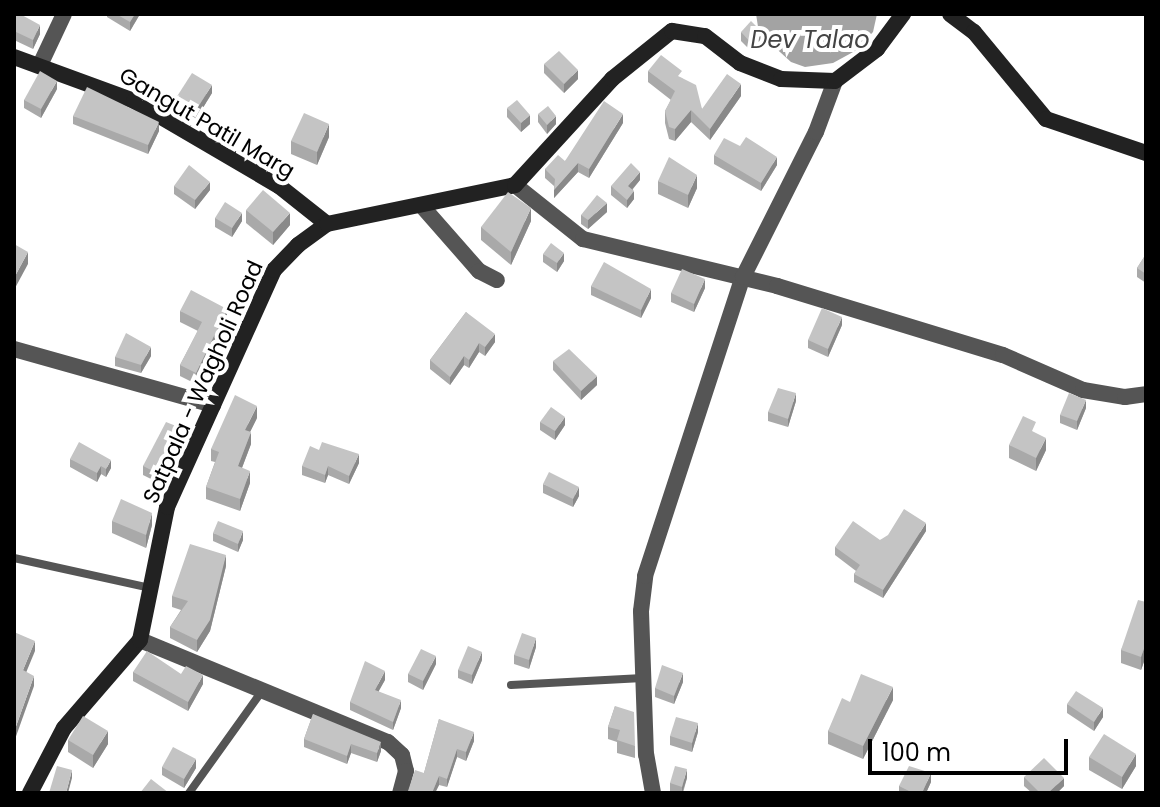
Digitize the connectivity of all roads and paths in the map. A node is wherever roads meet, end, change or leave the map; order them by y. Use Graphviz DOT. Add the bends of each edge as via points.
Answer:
graph roads {
  1 [pos="64,14"];
  2 [pos="903,14"];
  3 [pos="950,14"];
  4 [pos="14,57"];
  5 [pos="40,65"];
  6 [pos="835,81"];
  7 [pos="1146,153"];
  8 [pos="515,185"];
  9 [pos="421,205"];
  10 [pos="327,224"];
  11 [pos="743,277"];
  12 [pos="497,280"];
  13 [pos="14,349"];
  14 [pos="1146,394"];
  15 [pos="213,405"];
  16 [pos="14,558"];
  17 [pos="150,588"];
  18 [pos="140,640"];
  19 [pos="643,678"];
  20 [pos="511,685"];
  21 [pos="263,690"];
  22 [pos="30,793"];
  23 [pos="189,793"];
  24 [pos="400,793"];
  25 [pos="653,793"];
  1 -- 5 [label="street"];
  2 -- 6 [label="main road" via="877,49"];
  3 -- 7 [label="main road" via="974,32 1046,119"];
  4 -- 5 [label="main road, Gangut Patil Marg"];
  5 -- 10 [label="main road, Gangut Patil Marg" via="134,101 279,186"];
  6 -- 8 [label="main road" via="781,79 740,63 705,36 672,31 612,79"];
  6 -- 11 [label="street" via="816,132"];
  8 -- 9 [label="main road, Satpala - Wagholi Road"];
  8 -- 11 [label="street" via="583,239"];
  9 -- 10 [label="main road, Satpala - Wagholi Road"];
  9 -- 12 [label="street" via="479,271"];
  10 -- 15 [label="main road, Satpala - Wagholi Road" via="274,270"];
  11 -- 14 [label="street" via="1003,355 1083,390 1125,397"];
  11 -- 19 [label="street" via="645,576"];
  13 -- 15 [label="street"];
  15 -- 17 [label="main road, Satpala - Wagholi Road" via="167,507"];
  16 -- 17 [label="lane"];
  17 -- 18 [label="main road, Satpala - Wagholi Road"];
  18 -- 21 [label="street"];
  18 -- 22 [label="main road, Satpala - Wagholi Road" via="64,728"];
  19 -- 20 [label="lane"];
  19 -- 25 [label="street"];
  21 -- 23 [label="lane"];
  21 -- 24 [label="street" via="388,742 402,755 406,771"];
}
